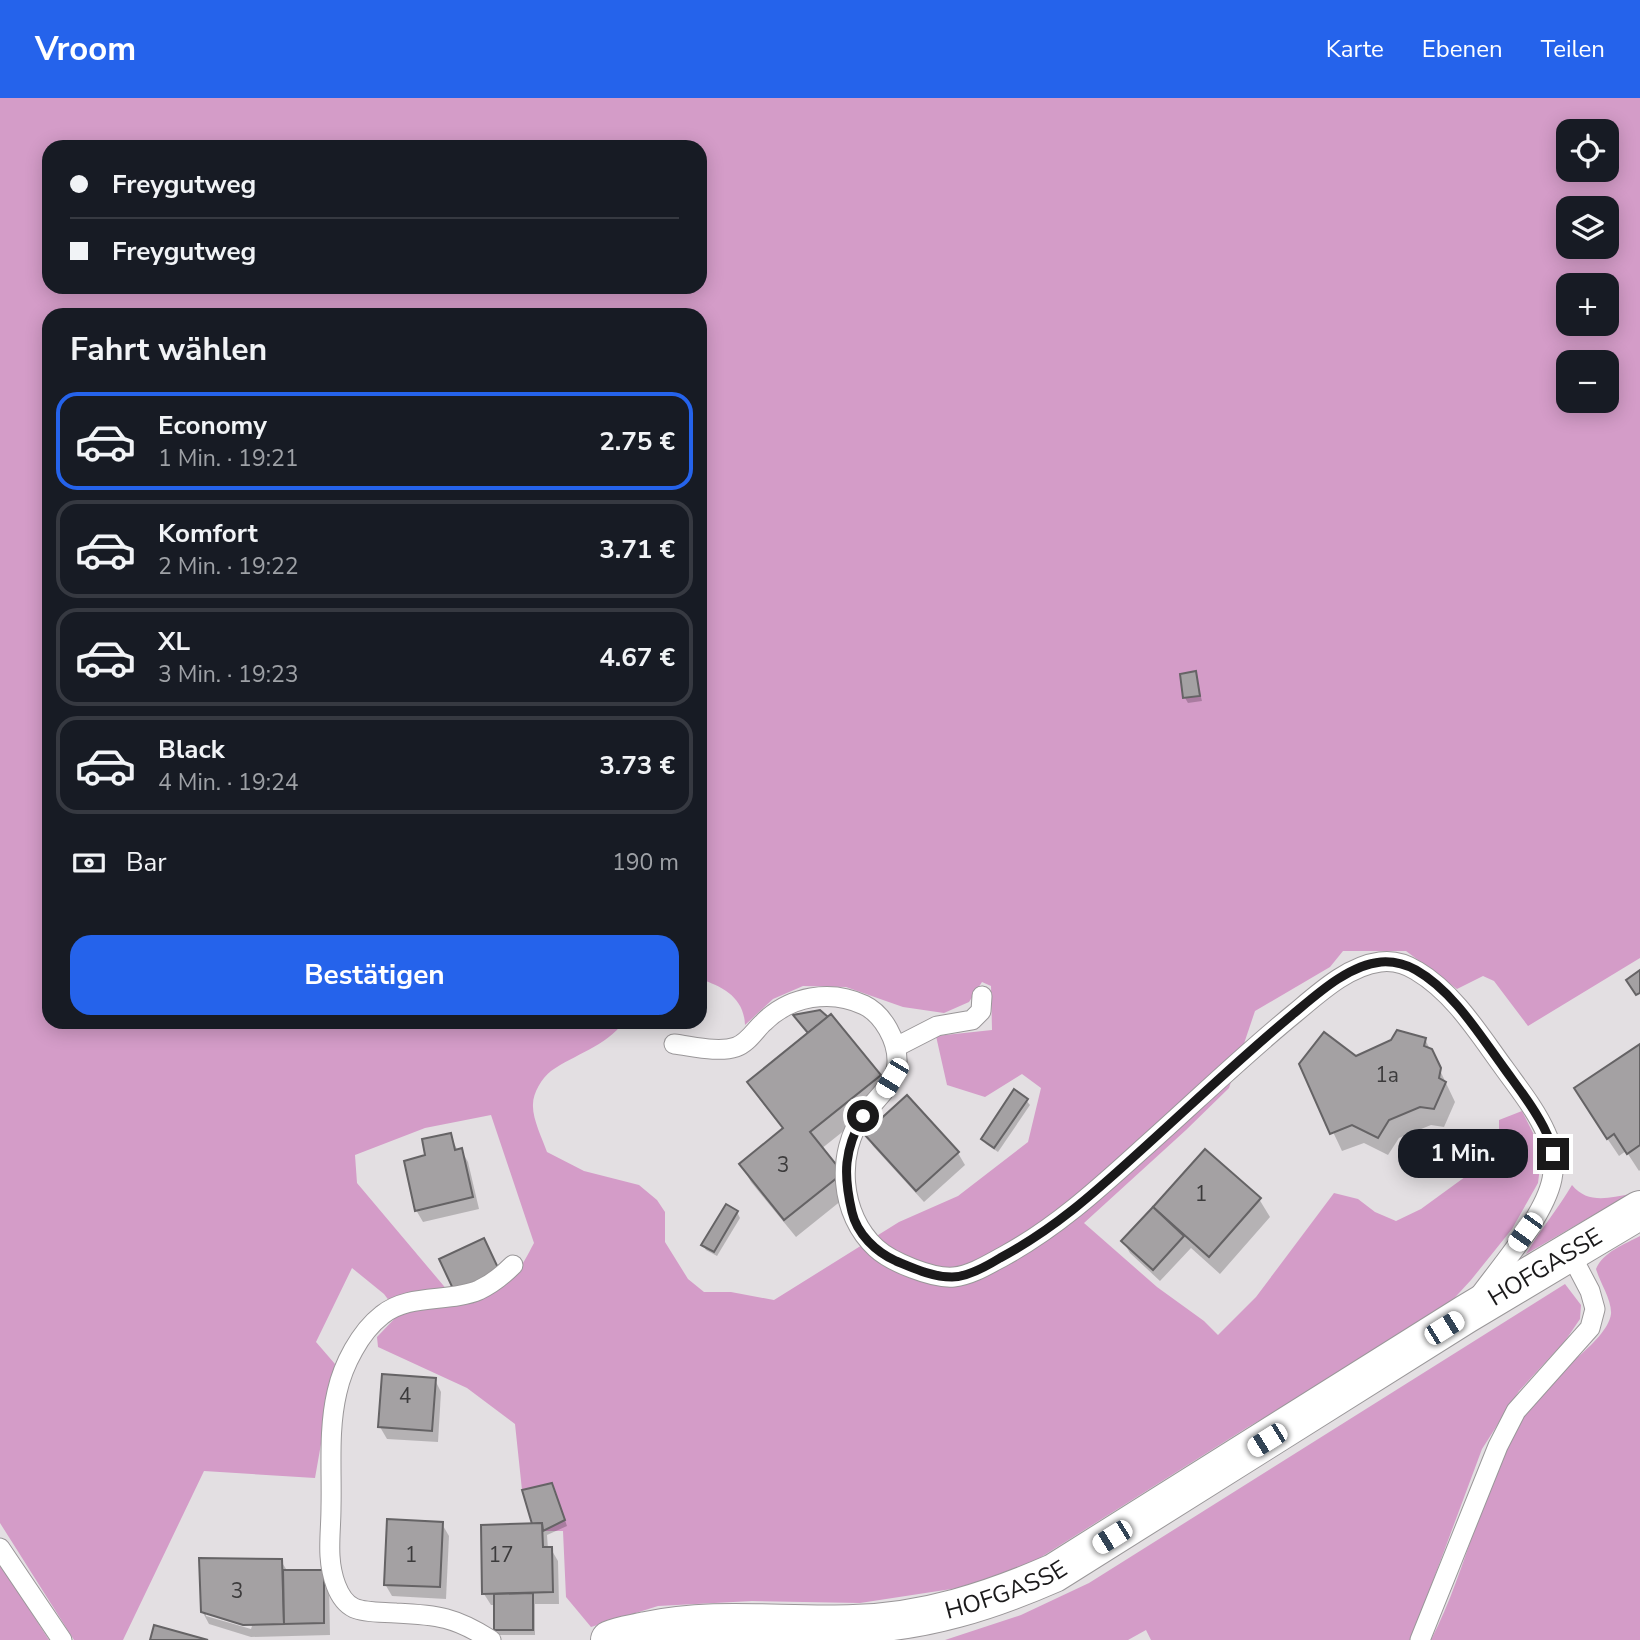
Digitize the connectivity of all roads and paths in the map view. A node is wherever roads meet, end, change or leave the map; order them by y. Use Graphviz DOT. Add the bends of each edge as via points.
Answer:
graph roads {
  1 [pos="982,996"];
  2 [pos="674,1044"];
  3 [pos="896,1047"];
  4 [pos="1640,1210"];
  5 [pos="1569,1251"];
  6 [pos="513,1265"];
  7 [pos="1466,1314"];
  8 [pos="0,1548"];
  9 [pos="62,1640"];
  10 [pos="491,1640"];
  11 [pos="610,1640"];
  12 [pos="1420,1640"];
  1 -- 3 [label="lane" via="981,1011 972,1020 937,1026"];
  2 -- 3 [label="lane" via="733,1049 778,1009 825,995 867,1006 880,1017"];
  3 -- 7 [label="lane" via="892,1078 863,1116 845,1161 853,1217 863,1236 883,1255 920,1271 953,1277 982,1268 1027,1244 1078,1208 1318,993 1354,970 1379,962 1400,962 1440,988 1471,1023 1523,1095 1547,1134 1553,1154 1553,1177 1545,1200"];
  4 -- 5 [label="main road, HOFGASSE"];
  5 -- 7 [label="main road, HOFGASSE"];
  5 -- 12 [label="lane" via="1590,1291 1595,1310 1590,1328 1516,1411"];
  6 -- 10 [label="lane" via="479,1290 396,1306 381,1315 349,1360 337,1390 330,1434 330,1558 342,1599 363,1610 441,1616"];
  7 -- 11 [label="main road, HOFGASSE" via="1054,1573 1006,1594 914,1619 854,1625 731,1621 676,1625"];
  8 -- 9 [label="lane"];
}
